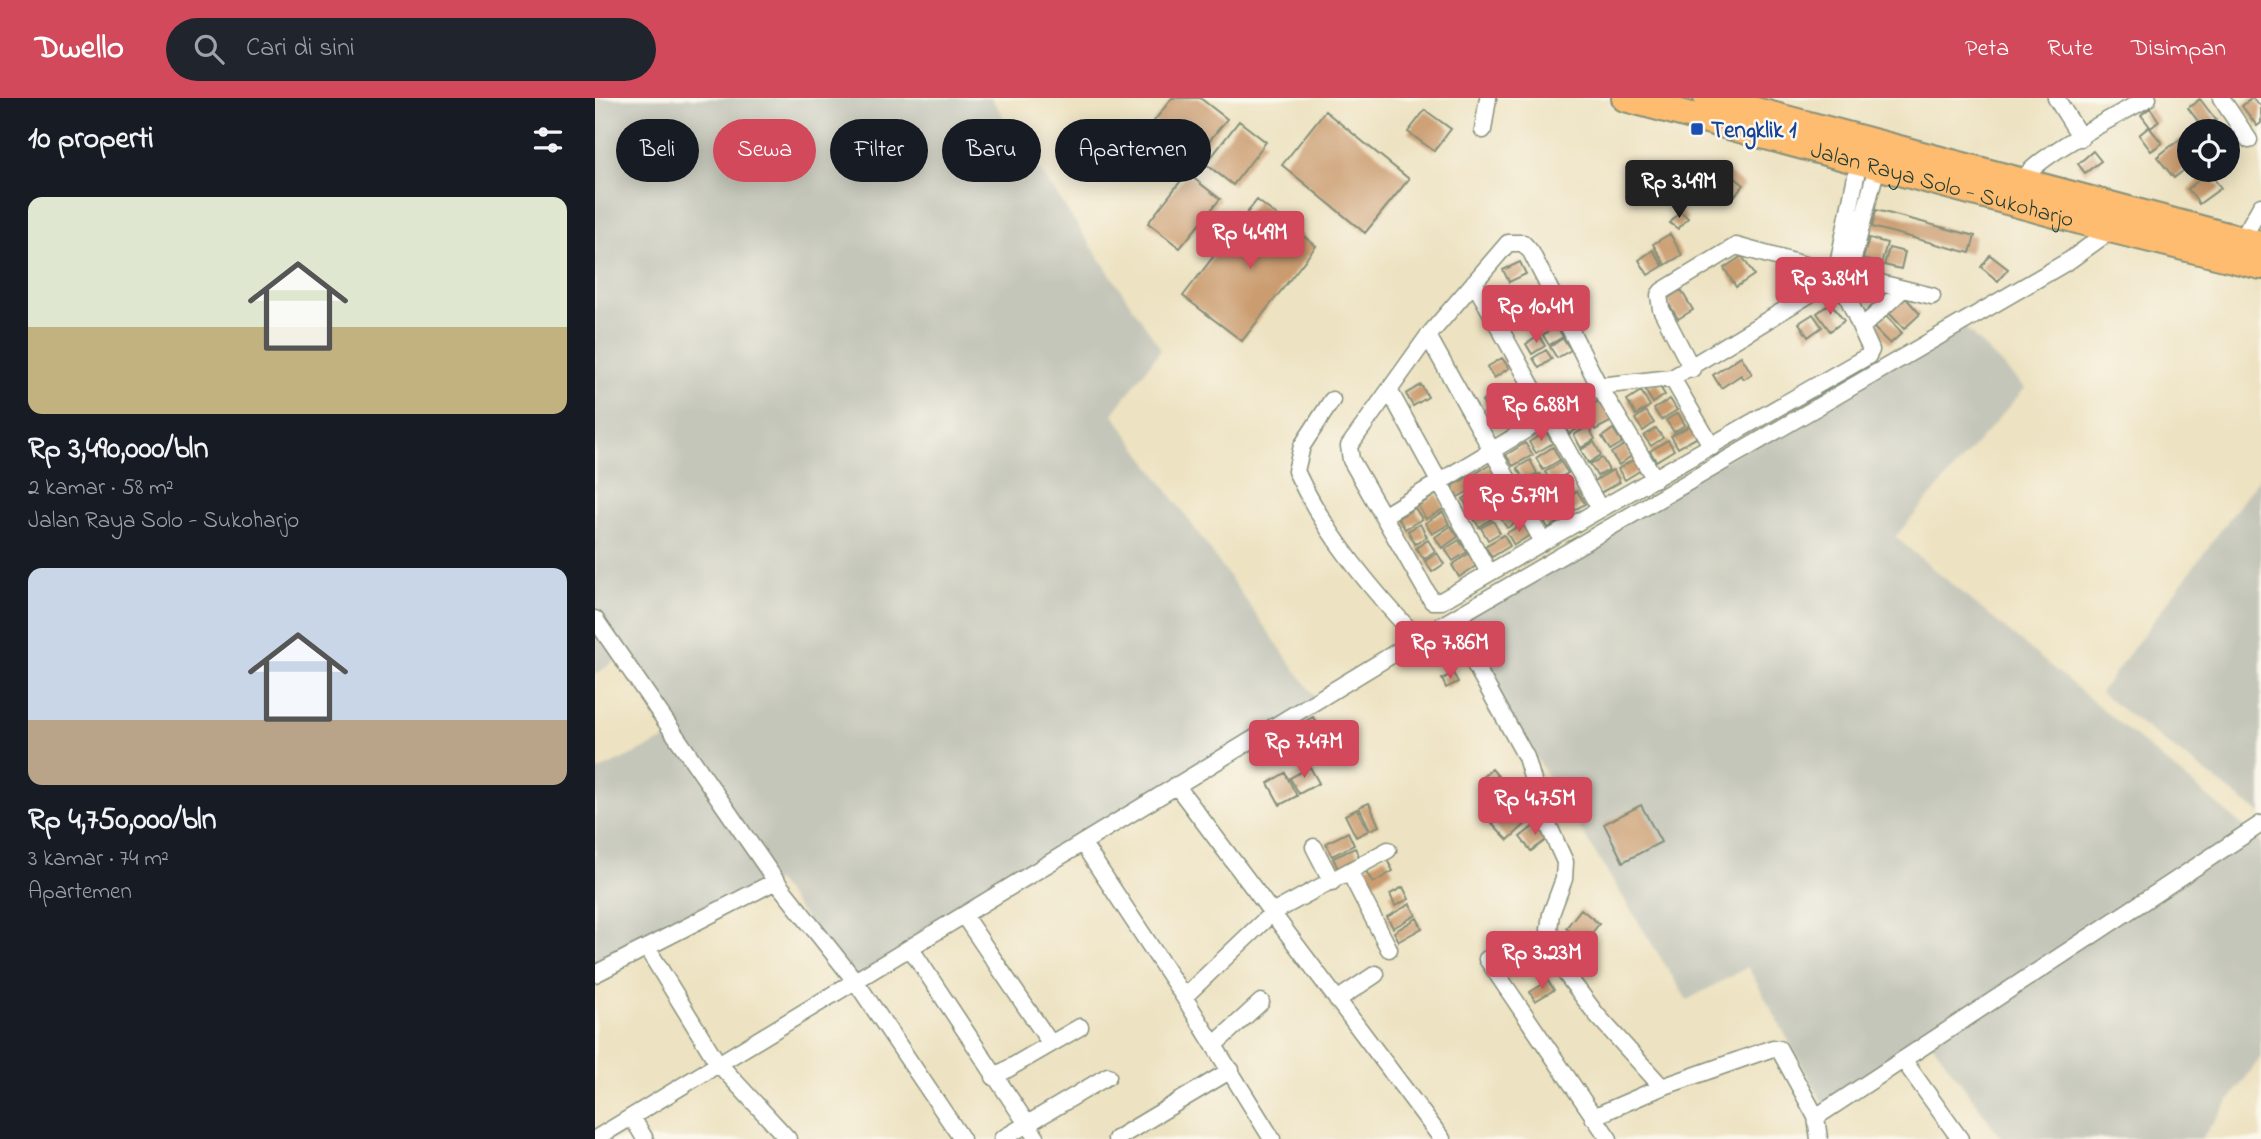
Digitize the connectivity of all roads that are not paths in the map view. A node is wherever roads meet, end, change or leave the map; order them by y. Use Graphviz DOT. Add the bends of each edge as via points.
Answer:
graph roads {
  1 [pos="1488,98"];
  2 [pos="1625,98"];
  3 [pos="1707,98"];
  4 [pos="2056,98"];
  5 [pos="2148,98"];
  6 [pos="2221,98"];
  7 [pos="1483,130"];
  8 [pos="2081,138"];
  9 [pos="2249,139"];
  10 [pos="1868,163"];
  11 [pos="2016,190"];
  12 [pos="2261,206"];
  13 [pos="2121,220"];
  14 [pos="2251,243"];
  15 [pos="2261,266"];
  16 [pos="1841,275"];
  17 [pos="1474,282"];
  18 [pos="1902,290"];
  19 [pos="1932,296"];
  20 [pos="1861,328"];
  21 [pos="1428,336"];
  22 [pos="1692,369"];
  23 [pos="1672,378"];
  24 [pos="1599,386"];
  25 [pos="1389,390"];
  26 [pos="1332,400"];
  27 [pos="1548,418"];
  28 [pos="1712,447"];
  29 [pos="1493,451"];
  30 [pos="1655,479"];
  31 [pos="1439,483"];
  32 [pos="1600,509"];
  33 [pos="1383,516"];
  34 [pos="1543,542"];
  35 [pos="1489,573"];
  36 [pos="595,619"];
  37 [pos="1451,621"];
  38 [pos="1418,639"];
  39 [pos="1176,785"];
  40 [pos="2261,824"];
  41 [pos="1083,844"];
  42 [pos="1314,847"];
  43 [pos="1388,850"];
  44 [pos="1350,873"];
  45 [pos="776,881"];
  46 [pos="1332,882"];
  47 [pos="1272,913"];
  48 [pos="964,916"];
  49 [pos="647,948"];
  50 [pos="911,949"];
  51 [pos="1389,949"];
  52 [pos="1487,959"];
  53 [pos="595,974"];
  54 [pos="1376,974"];
  55 [pos="856,982"];
  56 [pos="1184,997"];
  57 [pos="1338,1000"];
  58 [pos="1261,1002"];
  59 [pos="1080,1027"];
  60 [pos="1051,1044"];
  61 [pos="1215,1045"];
  62 [pos="1904,1061"];
  63 [pos="717,1062"];
  64 [pos="1228,1072"];
  65 [pos="1108,1076"];
  66 [pos="994,1077"];
  67 [pos="1662,1087"];
  68 [pos="632,1117"];
  69 [pos="1593,1117"];
  70 [pos="1816,1117"];
  71 [pos="1027,1122"];
  72 [pos="595,1139"];
  73 [pos="645,1139"];
  74 [pos="788,1139"];
  75 [pos="962,1139"];
  76 [pos="1002,1139"];
  77 [pos="1037,1139"];
  78 [pos="1116,1139"];
  79 [pos="1272,1139"];
  80 [pos="1442,1139"];
  81 [pos="1609,1139"];
  82 [pos="1819,1139"];
  83 [pos="1960,1139"];
  1 -- 7 [label="street"];
  2 -- 10 [label="main road, Jalan Raya Solo - Sukoharjo"];
  3 -- 11 [label="main road, Jalan Raya Solo - Sukoharjo"];
  4 -- 8 [label="street"];
  5 -- 8 [label="street"];
  6 -- 9 [label="street"];
  8 -- 11 [label="street" via="2045,159"];
  10 -- 11 [label="main road, Jalan Raya Solo - Sukoharjo"];
  10 -- 16 [label="street"];
  11 -- 13 [label="main road, Jalan Raya Solo - Sukoharjo"];
  12 -- 14 [label="street"];
  13 -- 14 [label="main road, Jalan Raya Solo - Sukoharjo"];
  13 -- 15 [label="main road, Jalan Raya Solo - Sukoharjo"];
  13 -- 37 [label="street" via="2070,260"];
  16 -- 18 [label="street"];
  16 -- 20 [label="street"];
  16 -- 22 [label="street"];
  16 -- 22 [label="street" via="1736,246 1662,291 1661,309"];
  17 -- 21 [label="street"];
  17 -- 24 [label="street" via="1508,243 1524,243"];
  17 -- 27 [label="street"];
  18 -- 19 [label="street"];
  18 -- 20 [label="street"];
  20 -- 28 [label="street" via="1871,350 1868,356"];
  21 -- 25 [label="street"];
  21 -- 29 [label="street"];
  22 -- 23 [label="street"];
  23 -- 24 [label="street"];
  23 -- 28 [label="street"];
  24 -- 27 [label="street"];
  24 -- 30 [label="street"];
  25 -- 31 [label="street"];
  25 -- 33 [label="street" via="1348,451"];
  26 -- 38 [label="street" via="1302,446 1296,471 1363,578"];
  27 -- 29 [label="street"];
  27 -- 32 [label="street"];
  28 -- 30 [label="street"];
  29 -- 31 [label="street"];
  29 -- 34 [label="street"];
  30 -- 32 [label="street"];
  31 -- 33 [label="street"];
  31 -- 35 [label="street"];
  32 -- 34 [label="street"];
  33 -- 35 [label="street" via="1432,601 1441,601"];
  34 -- 35 [label="street"];
  36 -- 45 [label="street"];
  37 -- 38 [label="street"];
  37 -- 67 [label="street" via="1529,763 1542,811 1565,862 1549,921 1566,974"];
  38 -- 39 [label="street"];
  39 -- 41 [label="street"];
  39 -- 47 [label="street"];
  40 -- 62 [label="street"];
  41 -- 48 [label="street"];
  41 -- 56 [label="street"];
  42 -- 46 [label="street"];
  43 -- 44 [label="street"];
  44 -- 46 [label="street"];
  44 -- 51 [label="street"];
  45 -- 49 [label="street"];
  45 -- 55 [label="street"];
  46 -- 47 [label="street"];
  47 -- 56 [label="street"];
  47 -- 57 [label="street"];
  48 -- 50 [label="street"];
  48 -- 60 [label="street"];
  49 -- 53 [label="street"];
  49 -- 63 [label="street"];
  50 -- 55 [label="street"];
  50 -- 66 [label="street"];
  52 -- 69 [label="street"];
  54 -- 57 [label="street"];
  55 -- 63 [label="street"];
  55 -- 75 [label="street"];
  56 -- 61 [label="street"];
  57 -- 80 [label="street"];
  58 -- 61 [label="street"];
  59 -- 60 [label="street"];
  60 -- 66 [label="street"];
  61 -- 64 [label="street"];
  62 -- 70 [label="street"];
  62 -- 83 [label="street"];
  63 -- 68 [label="street"];
  63 -- 74 [label="street"];
  64 -- 78 [label="street"];
  64 -- 79 [label="street"];
  65 -- 71 [label="street"];
  66 -- 71 [label="street"];
  67 -- 69 [label="street"];
  67 -- 70 [label="street" via="1776,1047"];
  68 -- 72 [label="street"];
  68 -- 73 [label="street"];
  69 -- 81 [label="street"];
  70 -- 82 [label="street"];
  71 -- 76 [label="street"];
  71 -- 77 [label="street"];
}
